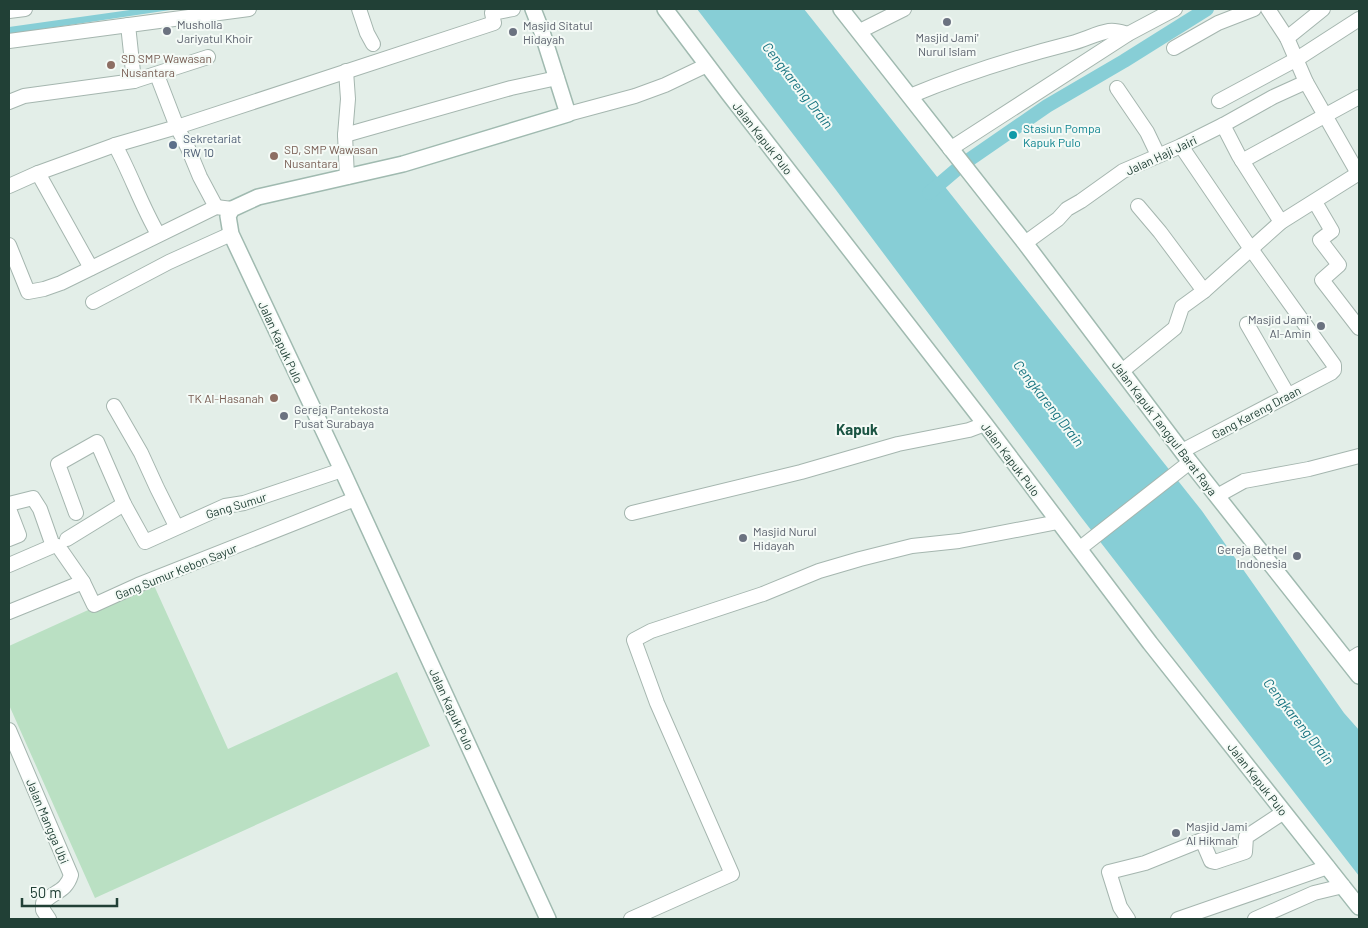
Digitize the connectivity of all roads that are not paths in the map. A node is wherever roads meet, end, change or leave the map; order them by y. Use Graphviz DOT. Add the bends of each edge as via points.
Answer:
graph roads {
  1 [pos="25,9"];
  2 [pos="249,9"];
  3 [pos="359,9"];
  4 [pos="513,9"];
  5 [pos="534,9"];
  6 [pos="665,9"];
  7 [pos="841,9"];
  8 [pos="1175,9"];
  9 [pos="1254,9"];
  10 [pos="1268,9"];
  11 [pos="900,10"];
  12 [pos="1319,10"];
  13 [pos="9,11"];
  14 [pos="1149,15"];
  15 [pos="1359,19"];
  16 [pos="128,25"];
  17 [pos="860,31"];
  18 [pos="1128,34"];
  19 [pos="1287,38"];
  20 [pos="9,41"];
  21 [pos="373,44"];
  22 [pos="1174,48"];
  23 [pos="208,57"];
  24 [pos="1297,59"];
  25 [pos="707,65"];
  26 [pos="346,71"];
  27 [pos="157,75"];
  28 [pos="557,78"];
  29 [pos="134,81"];
  30 [pos="1306,82"];
  31 [pos="1117,88"];
  32 [pos="910,96"];
  33 [pos="1359,97"];
  34 [pos="1219,101"];
  35 [pos="9,102"];
  36 [pos="568,114"];
  37 [pos="1324,115"];
  38 [pos="1223,125"];
  39 [pos="177,127"];
  40 [pos="345,135"];
  41 [pos="115,145"];
  42 [pos="1181,146"];
  43 [pos="953,152"];
  44 [pos="1158,155"];
  45 [pos="1242,162"];
  46 [pos="38,173"];
  47 [pos="1359,174"];
  48 [pos="347,177"];
  49 [pos="9,186"];
  50 [pos="1315,202"];
  51 [pos="1138,206"];
  52 [pos="216,207"];
  53 [pos="232,209"];
  54 [pos="1281,222"];
  55 [pos="158,234"];
  56 [pos="230,234"];
  57 [pos="1025,243"];
  58 [pos="9,244"];
  59 [pos="1250,249"];
  60 [pos="91,268"];
  61 [pos="1204,291"];
  62 [pos="93,302"];
  63 [pos="1247,324"];
  64 [pos="1359,328"];
  65 [pos="1122,371"];
  66 [pos="1288,395"];
  67 [pos="114,406"];
  68 [pos="985,424"];
  69 [pos="1359,456"];
  70 [pos="1185,461"];
  71 [pos="342,470"];
  72 [pos="1217,496"];
  73 [pos="355,500"];
  74 [pos="9,504"];
  75 [pos="124,504"];
  76 [pos="9,509"];
  77 [pos="76,513"];
  78 [pos="632,513"];
  79 [pos="1058,522"];
  80 [pos="176,526"];
  81 [pos="9,539"];
  82 [pos="67,539"];
  83 [pos="1085,545"];
  84 [pos="53,546"];
  85 [pos="9,565"];
  86 [pos="83,582"];
  87 [pos="9,612"];
  88 [pos="1354,657"];
  89 [pos="1359,676"];
  90 [pos="9,730"];
  91 [pos="1284,812"];
  92 [pos="1328,867"];
  93 [pos="1343,886"];
  94 [pos="1359,907"];
  95 [pos="49,919"];
  96 [pos="548,919"];
  97 [pos="631,919"];
  98 [pos="1128,919"];
  99 [pos="1178,919"];
  100 [pos="1255,919"];
  1 -- 13 [label="street"];
  2 -- 16 [label="street"];
  3 -- 21 [label="street"];
  4 -- 26 [label="street" via="492,13 494,23"];
  5 -- 28 [label="main road"];
  6 -- 25 [label="main road, Jalan Kapuk Pulo"];
  7 -- 17 [label="main road"];
  8 -- 14 [label="street"];
  9 -- 22 [label="street" via="1218,23"];
  10 -- 19 [label="street"];
  11 -- 17 [label="street"];
  12 -- 19 [label="street"];
  14 -- 18 [label="street"];
  15 -- 24 [label="street"];
  16 -- 20 [label="street"];
  16 -- 29 [label="street"];
  17 -- 32 [label="main road"];
  18 -- 32 [label="street" via="1108,31 1028,54"];
  18 -- 43 [label="street"];
  19 -- 24 [label="street"];
  23 -- 27 [label="street"];
  24 -- 30 [label="street"];
  24 -- 34 [label="street"];
  25 -- 36 [label="street" via="635,96"];
  25 -- 68 [label="main road, Jalan Kapuk Pulo"];
  26 -- 39 [label="street"];
  26 -- 40 [label="street"];
  27 -- 29 [label="street"];
  27 -- 39 [label="street"];
  28 -- 36 [label="main road"];
  28 -- 40 [label="street"];
  29 -- 35 [label="street" via="24,96"];
  30 -- 37 [label="street"];
  30 -- 38 [label="street, Jalan Haji Jairi"];
  31 -- 44 [label="street" via="1147,132"];
  32 -- 43 [label="main road"];
  33 -- 37 [label="street"];
  36 -- 48 [label="main road" via="403,164"];
  37 -- 45 [label="street"];
  37 -- 47 [label="street"];
  38 -- 42 [label="street, Jalan Haji Jairi"];
  38 -- 45 [label="street"];
  39 -- 41 [label="street"];
  39 -- 52 [label="street"];
  40 -- 48 [label="street"];
  41 -- 46 [label="street"];
  41 -- 55 [label="street"];
  42 -- 44 [label="street, Jalan Haji Jairi"];
  42 -- 59 [label="street"];
  43 -- 57 [label="main road, Jalan Kapuk Tanggul Barat Raya"];
  44 -- 57 [label="street, Jalan Haji Jairi" via="1123,171 1067,209"];
  45 -- 54 [label="street"];
  46 -- 49 [label="street"];
  46 -- 60 [label="street"];
  47 -- 50 [label="street"];
  48 -- 53 [label="main road" via="258,197"];
  50 -- 54 [label="street"];
  50 -- 64 [label="street" via="1332,231 1320,240 1339,265 1322,280"];
  51 -- 61 [label="street"];
  52 -- 53 [label="street"];
  52 -- 55 [label="street"];
  53 -- 56 [label="main road, Jalan Kapuk Pulo" via="228,216"];
  54 -- 59 [label="street"];
  55 -- 60 [label="street"];
  56 -- 62 [label="street"];
  56 -- 71 [label="main road, Jalan Kapuk Pulo"];
  57 -- 65 [label="main road, Jalan Kapuk Tanggul Barat Raya"];
  58 -- 60 [label="street" via="28,292 44,290"];
  59 -- 61 [label="street"];
  59 -- 66 [label="street, Gang Kareng Draan" via="1334,364 1331,373"];
  61 -- 65 [label="street" via="1182,307 1175,328"];
  63 -- 66 [label="street"];
  65 -- 70 [label="main road, Jalan Kapuk Tanggul Barat Raya"];
  66 -- 70 [label="street, Gang Kareng Draan"];
  67 -- 80 [label="street"];
  68 -- 78 [label="street"];
  68 -- 79 [label="main road, Jalan Kapuk Pulo"];
  69 -- 72 [label="street" via="1244,481"];
  70 -- 72 [label="main road, Jalan Kapuk Tanggul Barat Raya"];
  70 -- 83 [label="street, Gang Kareng Draan"];
  71 -- 73 [label="main road, Jalan Kapuk Pulo"];
  71 -- 80 [label="street, Gang Sumur" via="244,503 225,506"];
  72 -- 88 [label="main road, Jalan Kapuk Tanggul Barat Raya"];
  73 -- 86 [label="street, Gang Sumur Kebon Sayur" via="94,605"];
  73 -- 96 [label="main road, Jalan Kapuk Pulo"];
  74 -- 84 [label="street" via="33,498"];
  75 -- 77 [label="street, Gang Sumur" via="97,442 58,464"];
  75 -- 80 [label="street, Gang Sumur" via="145,542"];
  75 -- 82 [label="street"];
  76 -- 81 [label="street" via="19,535"];
  79 -- 83 [label="main road, Jalan Kapuk Pulo"];
  79 -- 97 [label="street" via="959,541 912,546 860,559 819,571 634,640 657,703 732,874"];
  83 -- 91 [label="main road, Jalan Kapuk Pulo" via="1150,643"];
  84 -- 85 [label="street"];
  84 -- 86 [label="street" via="58,546"];
  86 -- 87 [label="street"];
  88 -- 89 [label="main road, Jalan Kapuk Tanggul Barat Raya"];
  90 -- 95 [label="street, Jalan Mangga Ubi" via="71,875 64,888 44,901 43,910"];
  91 -- 92 [label="main road, Jalan Kapuk Pulo"];
  91 -- 98 [label="street" via="1246,838 1245,852 1222,860 1211,861 1202,840 1145,863 1109,872 1120,907"];
  92 -- 93 [label="main road, Jalan Kapuk Pulo"];
  92 -- 99 [label="street"];
  93 -- 94 [label="main road, Jalan Kapuk Pulo"];
  93 -- 100 [label="street" via="1314,893"];
}
